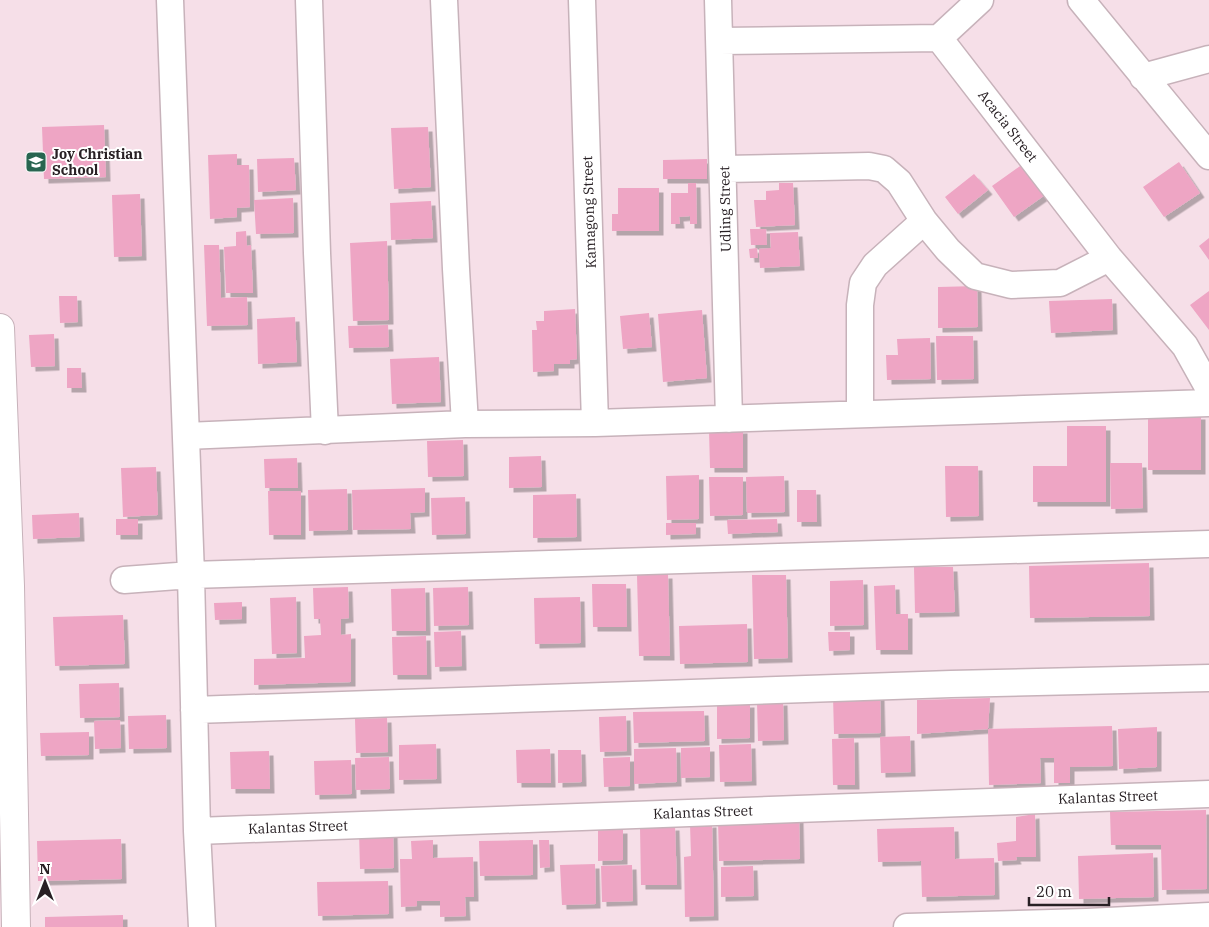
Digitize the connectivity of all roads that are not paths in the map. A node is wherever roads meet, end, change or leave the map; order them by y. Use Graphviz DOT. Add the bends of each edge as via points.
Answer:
graph roads {
  1 [pos="170,0"];
  2 [pos="309,0"];
  3 [pos="444,0"];
  4 [pos="582,0"];
  5 [pos="718,0"];
  6 [pos="980,0"];
  7 [pos="1081,0"];
  8 [pos="939,38"];
  9 [pos="720,41"];
  10 [pos="1209,59"];
  11 [pos="1143,77"];
  12 [pos="1206,146"];
  13 [pos="724,169"];
  14 [pos="924,221"];
  15 [pos="1109,258"];
  16 [pos="0,328"];
  17 [pos="1209,389"];
  18 [pos="1209,403"];
  19 [pos="860,414"];
  20 [pos="729,419"];
  21 [pos="595,423"];
  22 [pos="465,424"];
  23 [pos="325,431"];
  24 [pos="186,436"];
  25 [pos="1209,544"];
  26 [pos="191,575"];
  27 [pos="124,580"];
  28 [pos="1209,678"];
  29 [pos="194,710"];
  30 [pos="1209,794"];
  31 [pos="197,831"];
  32 [pos="1209,916"];
  33 [pos="16,927"];
  34 [pos="202,927"];
  35 [pos="906,927"];
  1 -- 24 [label="street"];
  2 -- 23 [label="street"];
  3 -- 22 [label="street"];
  4 -- 21 [label="street, Kamagong Street"];
  5 -- 9 [label="street, Udling Street"];
  6 -- 8 [label="street"];
  7 -- 11 [label="street"];
  8 -- 9 [label="street"];
  8 -- 15 [label="street, Acacia Street"];
  9 -- 13 [label="street, Udling Street"];
  10 -- 11 [label="street"];
  11 -- 12 [label="street"];
  13 -- 14 [label="street" via="869,166 884,169 899,182"];
  13 -- 20 [label="street, Udling Street"];
  14 -- 15 [label="street" via="975,276 1010,285 1060,283"];
  14 -- 19 [label="street" via="875,264 863,283"];
  15 -- 17 [label="street, Acacia Street" via="1184,346"];
  16 -- 33 [label="street" via="10,586"];
  18 -- 19 [label="street"];
  19 -- 20 [label="street"];
  20 -- 21 [label="street"];
  21 -- 22 [label="street"];
  22 -- 23 [label="street"];
  23 -- 24 [label="street"];
  24 -- 26 [label="street"];
  25 -- 26 [label="street"];
  26 -- 27 [label="street"];
  26 -- 29 [label="street"];
  28 -- 29 [label="street"];
  29 -- 31 [label="street"];
  30 -- 31 [label="street, Kalantas Street"];
  31 -- 34 [label="street"];
  32 -- 35 [label="street"];
}
